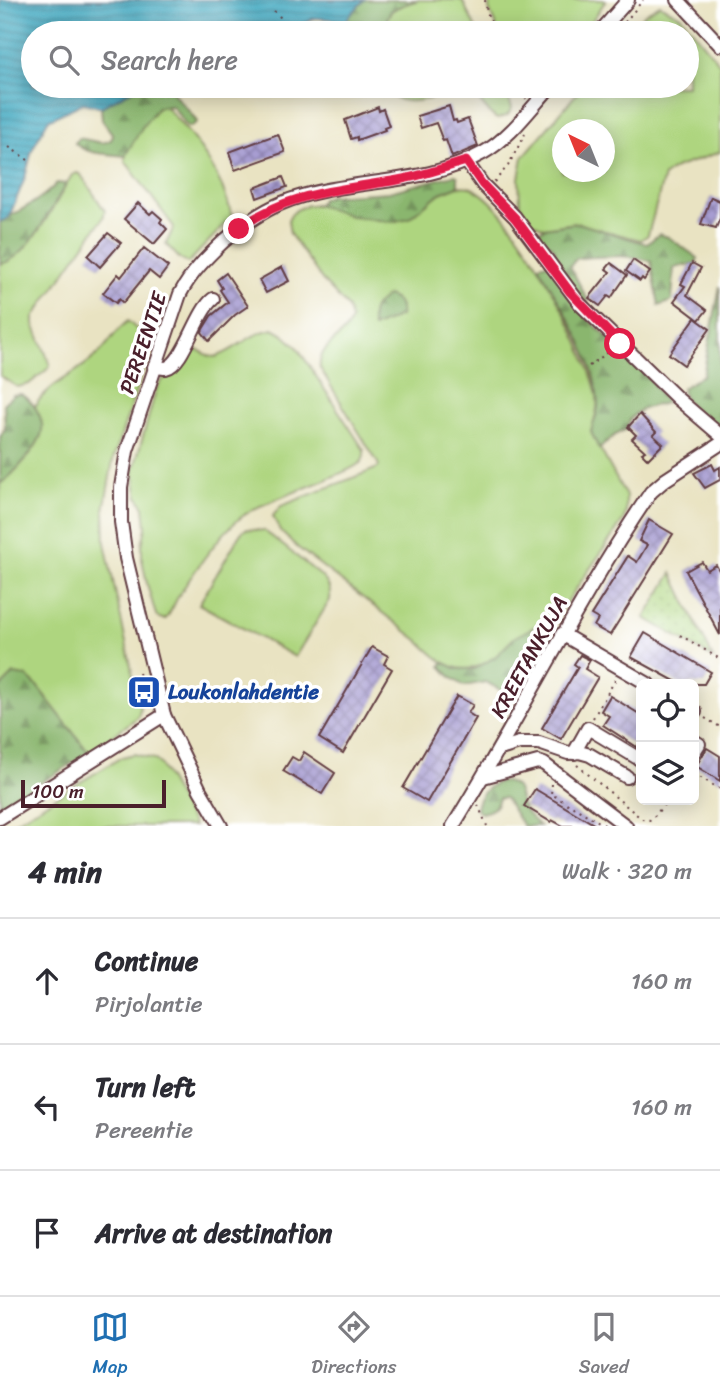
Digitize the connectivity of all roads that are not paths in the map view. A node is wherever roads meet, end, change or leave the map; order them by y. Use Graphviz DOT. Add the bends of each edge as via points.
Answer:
graph roads {
  1 [pos="628,0"];
  2 [pos="678,0"];
  3 [pos="610,21"];
  4 [pos="698,21"];
  5 [pos="699,22"];
  6 [pos="720,45"];
  7 [pos="540,98"];
  8 [pos="466,161"];
  9 [pos="213,299"];
  10 [pos="154,367"];
  11 [pos="720,435"];
  12 [pos="720,444"];
  13 [pos="562,634"];
  14 [pos="640,679"];
  15 [pos="164,715"];
  16 [pos="500,749"];
  17 [pos="571,753"];
  18 [pos="636,757"];
  19 [pos="483,777"];
  20 [pos="627,777"];
  21 [pos="0,818"];
  22 [pos="221,826"];
  23 [pos="453,826"];
  24 [pos="626,826"];
  1 -- 3 [label="street"];
  2 -- 4 [label="street"];
  5 -- 6 [label="street"];
  7 -- 8 [label="street, PEREENTIE" via="495,145"];
  8 -- 10 [label="street, PEREENTIE" via="412,177 306,195 261,213 215,250 187,281"];
  8 -- 11 [label="street" via="575,299"];
  9 -- 10 [label="street" via="174,362 166,368"];
  10 -- 15 [label="street, PEREENTIE" via="127,451 120,503 126,558"];
  12 -- 13 [label="street, KREETANKUJA" via="651,492"];
  13 -- 14 [label="street"];
  13 -- 16 [label="street, KREETANKUJA"];
  15 -- 21 [label="street"];
  15 -- 22 [label="street, PEREENTIE"];
  16 -- 17 [label="street" via="530,742"];
  16 -- 19 [label="street, KREETANKUJA"];
  17 -- 18 [label="street" via="588,728"];
  17 -- 20 [label="street" via="590,755"];
  19 -- 23 [label="street, KREETANKUJA"];
  19 -- 24 [label="street" via="538,762"];
}
